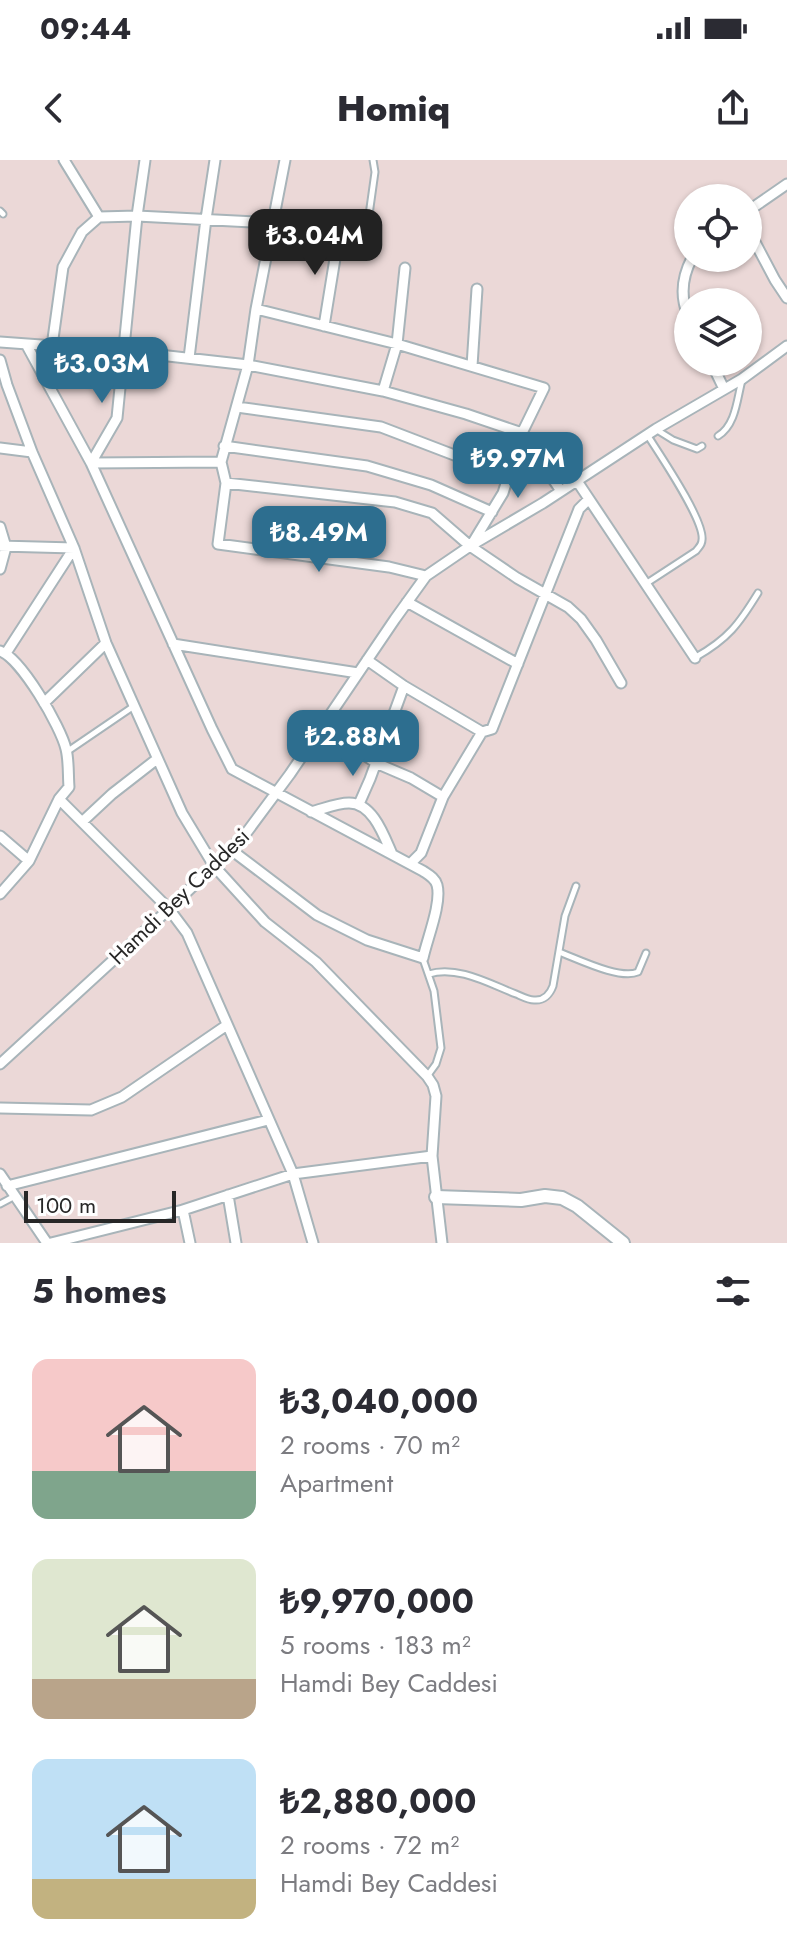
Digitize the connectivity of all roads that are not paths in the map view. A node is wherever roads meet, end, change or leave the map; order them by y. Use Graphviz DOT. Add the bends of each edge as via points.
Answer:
graph roads {
  1 [pos="64,160"];
  2 [pos="145,160"];
  3 [pos="215,160"];
  4 [pos="285,160"];
  5 [pos="373,160"];
  6 [pos="787,184"];
  7 [pos="762,201"];
  8 [pos="137,216"];
  9 [pos="99,217"];
  10 [pos="206,219"];
  11 [pos="273,223"];
  12 [pos="339,234"];
  13 [pos="762,255"];
  14 [pos="405,268"];
  15 [pos="477,289"];
  16 [pos="787,298"];
  17 [pos="256,309"];
  18 [pos="324,326"];
  19 [pos="0,342"];
  20 [pos="26,344"];
  21 [pos="397,344"];
  22 [pos="52,346"];
  23 [pos="787,346"];
  24 [pos="124,351"];
  25 [pos="189,358"];
  26 [pos="0,360"];
  27 [pos="248,365"];
  28 [pos="472,366"];
  29 [pos="718,376"];
  30 [pos="742,379"];
  31 [pos="724,389"];
  32 [pos="383,391"];
  33 [pos="237,407"];
  34 [pos="652,432"];
  35 [pos="522,433"];
  36 [pos="718,436"];
  37 [pos="224,446"];
  38 [pos="702,446"];
  39 [pos="0,448"];
  40 [pos="32,452"];
  41 [pos="221,462"];
  42 [pos="91,463"];
  43 [pos="509,476"];
  44 [pos="577,481"];
  45 [pos="226,483"];
  46 [pos="561,491"];
  47 [pos="589,499"];
  48 [pos="492,512"];
  49 [pos="0,527"];
  50 [pos="470,546"];
  51 [pos="3,547"];
  52 [pos="74,548"];
  53 [pos="0,569"];
  54 [pos="426,576"];
  55 [pos="646,584"];
  56 [pos="546,593"];
  57 [pos="758,593"];
  58 [pos="407,602"];
  59 [pos="106,643"];
  60 [pos="173,644"];
  61 [pos="3,652"];
  62 [pos="695,658"];
  63 [pos="367,660"];
  64 [pos="518,664"];
  65 [pos="358,673"];
  66 [pos="621,683"];
  67 [pos="404,686"];
  68 [pos="44,703"];
  69 [pos="134,706"];
  70 [pos="323,726"];
  71 [pos="482,732"];
  72 [pos="67,751"];
  73 [pos="157,759"];
  74 [pos="376,763"];
  75 [pos="276,793"];
  76 [pos="443,797"];
  77 [pos="59,799"];
  78 [pos="359,804"];
  79 [pos="311,812"];
  80 [pos="82,822"];
  81 [pos="0,836"];
  82 [pos="230,849"];
  83 [pos="392,854"];
  84 [pos="29,861"];
  85 [pos="410,864"];
  86 [pos="214,866"];
  87 [pos="576,886"];
  88 [pos="0,894"];
  89 [pos="169,909"];
  90 [pos="559,952"];
  91 [pos="646,953"];
  92 [pos="423,958"];
  93 [pos="429,974"];
  94 [pos="227,1025"];
  95 [pos="0,1064"];
  96 [pos="427,1076"];
  97 [pos="0,1108"];
  98 [pos="268,1120"];
  99 [pos="432,1156"];
  100 [pos="0,1174"];
  101 [pos="293,1174"];
  102 [pos="7,1186"];
  103 [pos="228,1195"];
  104 [pos="15,1196"];
  105 [pos="436,1197"];
  106 [pos="0,1204"];
  107 [pos="183,1210"];
  108 [pos="49,1243"];
  109 [pos="190,1243"];
  110 [pos="236,1243"];
  111 [pos="313,1243"];
  112 [pos="442,1243"];
  113 [pos="623,1243"];
  1 -- 9 [label="street"];
  2 -- 8 [label="street"];
  3 -- 10 [label="street"];
  4 -- 11 [label="street"];
  5 -- 12 [label="lane" via="368,222"];
  6 -- 7 [label="street"];
  8 -- 9 [label="street"];
  8 -- 10 [label="street"];
  8 -- 24 [label="street"];
  9 -- 22 [label="street" via="82,232 63,267"];
  10 -- 11 [label="street"];
  10 -- 25 [label="street"];
  11 -- 12 [label="street"];
  11 -- 17 [label="street"];
  12 -- 18 [label="street"];
  13 -- 16 [label="street"];
  14 -- 21 [label="street"];
  15 -- 28 [label="street"];
  17 -- 18 [label="street"];
  17 -- 27 [label="street"];
  18 -- 21 [label="street"];
  19 -- 20 [label="street"];
  20 -- 22 [label="street"];
  20 -- 42 [label="street"];
  21 -- 28 [label="street"];
  21 -- 32 [label="street"];
  22 -- 24 [label="street"];
  23 -- 30 [label="street, Hamdi Bey Caddesi"];
  24 -- 25 [label="street"];
  24 -- 42 [label="street" via="117,418"];
  25 -- 27 [label="street"];
  26 -- 40 [label="street"];
  27 -- 32 [label="street"];
  27 -- 33 [label="street"];
  28 -- 35 [label="street" via="544,388"];
  29 -- 31 [label="street"];
  30 -- 31 [label="street, Hamdi Bey Caddesi"];
  30 -- 36 [label="lane" via="727,431"];
  31 -- 34 [label="street, Hamdi Bey Caddesi"];
  32 -- 35 [label="street"];
  33 -- 37 [label="street"];
  33 -- 43 [label="street" via="381,427"];
  34 -- 38 [label="lane" via="697,449"];
  34 -- 44 [label="street, Hamdi Bey Caddesi"];
  34 -- 55 [label="lane" via="703,539 696,551"];
  35 -- 43 [label="street"];
  35 -- 46 [label="street"];
  37 -- 41 [label="street"];
  37 -- 48 [label="street" via="367,466 431,485"];
  39 -- 40 [label="street"];
  40 -- 52 [label="street"];
  41 -- 42 [label="street"];
  41 -- 45 [label="street"];
  42 -- 60 [label="street"];
  43 -- 48 [label="street"];
  44 -- 46 [label="street, Hamdi Bey Caddesi"];
  44 -- 47 [label="street"];
  45 -- 50 [label="street" via="395,502 432,513"];
  45 -- 54 [label="street" via="218,544"];
  46 -- 50 [label="street, Hamdi Bey Caddesi"];
  47 -- 55 [label="street"];
  47 -- 56 [label="street" via="579,509"];
  48 -- 50 [label="street"];
  49 -- 51 [label="street"];
  50 -- 54 [label="street, Hamdi Bey Caddesi"];
  50 -- 56 [label="street"];
  51 -- 52 [label="street"];
  51 -- 53 [label="street"];
  52 -- 59 [label="street"];
  52 -- 61 [label="street"];
  54 -- 58 [label="street, Hamdi Bey Caddesi"];
  55 -- 62 [label="street"];
  56 -- 64 [label="street"];
  56 -- 66 [label="street" via="581,619"];
  57 -- 62 [label="lane" via="734,629"];
  58 -- 63 [label="street, Hamdi Bey Caddesi"];
  58 -- 64 [label="street"];
  59 -- 68 [label="street"];
  59 -- 69 [label="street"];
  60 -- 65 [label="street"];
  60 -- 75 [label="street" via="232,769"];
  61 -- 68 [label="street"];
  63 -- 65 [label="street, Hamdi Bey Caddesi"];
  63 -- 67 [label="street"];
  64 -- 71 [label="street" via="492,729"];
  65 -- 70 [label="street, Hamdi Bey Caddesi"];
  67 -- 71 [label="street"];
  67 -- 74 [label="street"];
  68 -- 72 [label="street"];
  69 -- 72 [label="lane"];
  69 -- 73 [label="street"];
  70 -- 74 [label="street"];
  70 -- 75 [label="street, Hamdi Bey Caddesi"];
  71 -- 76 [label="street"];
  72 -- 77 [label="street" via="69,787"];
  73 -- 80 [label="street"];
  73 -- 86 [label="street"];
  74 -- 76 [label="street"];
  74 -- 78 [label="street"];
  75 -- 79 [label="street"];
  75 -- 82 [label="street, Hamdi Bey Caddesi"];
  76 -- 85 [label="street" via="421,853"];
  77 -- 80 [label="street"];
  77 -- 84 [label="street"];
  78 -- 79 [label="street"];
  78 -- 83 [label="street" via="376,820"];
  79 -- 83 [label="street"];
  80 -- 89 [label="street"];
  81 -- 84 [label="street"];
  82 -- 86 [label="street, Hamdi Bey Caddesi"];
  82 -- 92 [label="street" via="317,915 367,940"];
  83 -- 85 [label="street"];
  84 -- 88 [label="street"];
  85 -- 92 [label="street" via="436,880 438,888"];
  86 -- 89 [label="street, Hamdi Bey Caddesi"];
  86 -- 96 [label="street" via="265,922 316,962"];
  87 -- 90 [label="lane"];
  89 -- 94 [label="street" via="187,933"];
  89 -- 95 [label="street, Hamdi Bey Caddesi"];
  90 -- 91 [label="lane" via="630,975 638,972"];
  90 -- 93 [label="lane" via="552,989 539,1000 461,973"];
  92 -- 93 [label="lane"];
  93 -- 96 [label="lane" via="441,1048"];
  94 -- 97 [label="street" via="122,1097 91,1110"];
  94 -- 98 [label="street"];
  96 -- 99 [label="street" via="436,1096"];
  98 -- 101 [label="street"];
  98 -- 102 [label="street"];
  99 -- 101 [label="street"];
  99 -- 105 [label="street"];
  100 -- 102 [label="street"];
  101 -- 103 [label="street"];
  101 -- 111 [label="street"];
  102 -- 104 [label="street"];
  103 -- 107 [label="street"];
  103 -- 110 [label="street"];
  104 -- 106 [label="lane"];
  104 -- 108 [label="street"];
  105 -- 112 [label="street"];
  105 -- 113 [label="street" via="562,1198"];
  107 -- 108 [label="street"];
  107 -- 109 [label="street"];
}
